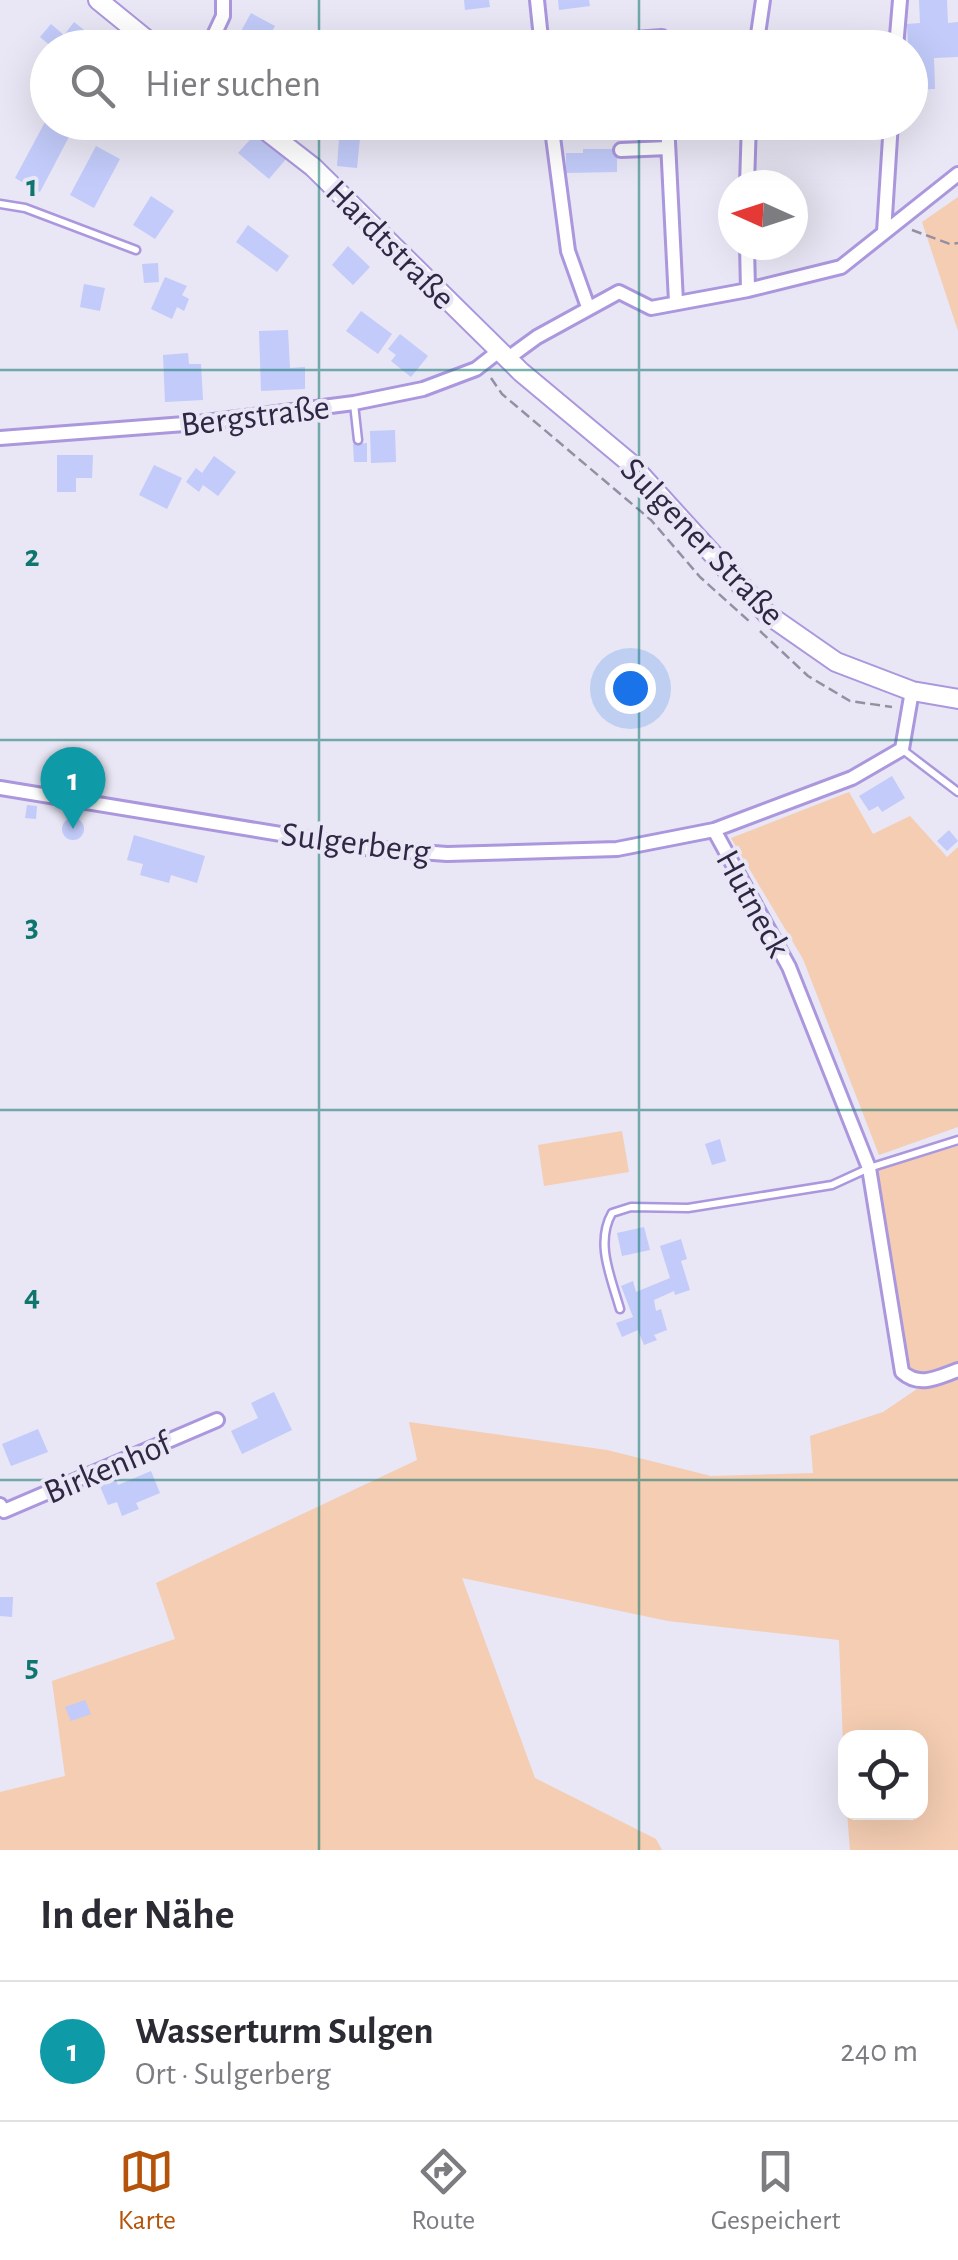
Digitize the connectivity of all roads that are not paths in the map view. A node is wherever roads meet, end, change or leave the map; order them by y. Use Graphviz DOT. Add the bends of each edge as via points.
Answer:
graph roads {
  1 [pos="98,0"];
  2 [pos="223,0"];
  3 [pos="536,0"];
  4 [pos="763,0"];
  5 [pos="900,0"];
  6 [pos="135,30"];
  7 [pos="216,30"];
  8 [pos="540,30"];
  9 [pos="759,30"];
  10 [pos="898,30"];
  11 [pos="278,140"];
  12 [pos="554,140"];
  13 [pos="668,140"];
  14 [pos="748,140"];
  15 [pos="891,140"];
  16 [pos="668,148"];
  17 [pos="621,150"];
  18 [pos="747,170"];
  19 [pos="958,174"];
  20 [pos="0,204"];
  21 [pos="890,228"];
  22 [pos="136,250"];
  23 [pos="747,260"];
  24 [pos="748,290"];
  25 [pos="676,302"];
  26 [pos="588,307"];
  27 [pos="509,361"];
  28 [pos="354,403"];
  29 [pos="0,438"];
  30 [pos="358,440"];
  31 [pos="958,699"];
  32 [pos="911,700"];
  33 [pos="902,749"];
  34 [pos="0,788"];
  35 [pos="958,792"];
  36 [pos="714,830"];
  37 [pos="958,1140"];
  38 [pos="868,1168"];
  39 [pos="620,1309"];
  40 [pos="958,1370"];
  41 [pos="217,1420"];
  42 [pos="0,1505"];
  1 -- 6 [label="main road"];
  2 -- 7 [label="street"];
  3 -- 8 [label="street"];
  4 -- 9 [label="street"];
  5 -- 10 [label="street"];
  11 -- 27 [label="main road, Hardtstraße"];
  12 -- 26 [label="street" via="568,251"];
  13 -- 16 [label="street"];
  14 -- 18 [label="street"];
  15 -- 21 [label="street"];
  16 -- 17 [label="street"];
  16 -- 25 [label="street"];
  19 -- 21 [label="street"];
  20 -- 22 [label="lane"];
  21 -- 24 [label="street" via="841,267"];
  23 -- 24 [label="street"];
  24 -- 25 [label="street"];
  25 -- 26 [label="street" via="651,308 619,292"];
  26 -- 27 [label="street, Bergstraße"];
  27 -- 28 [label="street, Bergstraße"];
  27 -- 32 [label="main road, Sulgener Straße" via="630,463 767,614 836,662"];
  28 -- 29 [label="street, Bergstraße"];
  28 -- 30 [label="lane"];
  31 -- 32 [label="main road, Sulgener Straße"];
  32 -- 33 [label="street"];
  33 -- 35 [label="lane"];
  33 -- 36 [label="street, Hutneck" via="852,778"];
  34 -- 36 [label="street, Sulgerberg" via="366,848 447,854 617,849"];
  36 -- 38 [label="street, Hutneck" via="789,967"];
  37 -- 38 [label="lane"];
  38 -- 39 [label="lane" via="832,1186 612,1213 603,1228 605,1253"];
  38 -- 40 [label="street, Hutneck" via="902,1372 923,1382"];
  41 -- 42 [label="street, Birkenhof" via="4,1511"];
}
